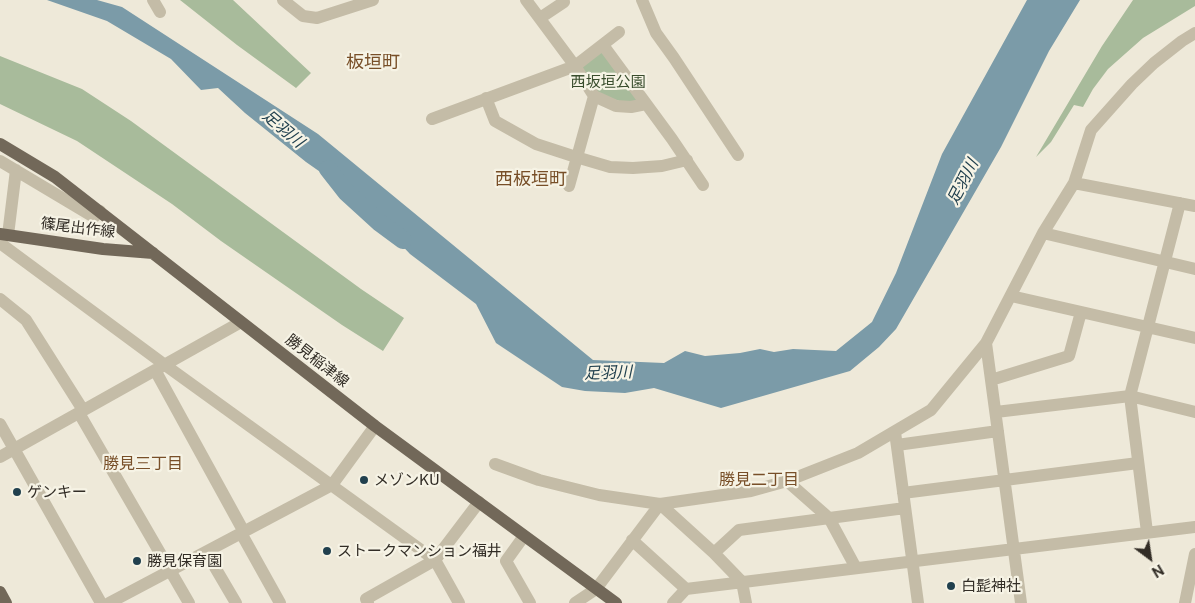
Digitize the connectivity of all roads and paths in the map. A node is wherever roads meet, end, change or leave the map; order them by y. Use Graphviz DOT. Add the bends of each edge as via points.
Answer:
graph roads {
  1 [pos="153,0"];
  2 [pos="283,0"];
  3 [pos="373,0"];
  4 [pos="526,0"];
  5 [pos="562,0"];
  6 [pos="642,0"];
  7 [pos="160,12"];
  8 [pos="540,18"];
  9 [pos="618,32"];
  10 [pos="1195,33"];
  11 [pos="603,45"];
  12 [pos="575,66"];
  13 [pos="594,96"];
  14 [pos="486,98"];
  15 [pos="646,104"];
  16 [pos="432,119"];
  17 [pos="0,144"];
  18 [pos="738,155"];
  19 [pos="576,157"];
  20 [pos="687,160"];
  21 [pos="0,161"];
  22 [pos="16,170"];
  23 [pos="1074,183"];
  24 [pos="702,185"];
  25 [pos="569,186"];
  26 [pos="1180,203"];
  27 [pos="1195,206"];
  28 [pos="100,211"];
  29 [pos="1043,233"];
  30 [pos="3,237"];
  31 [pos="153,253"];
  32 [pos="1165,262"];
  33 [pos="1195,269"];
  34 [pos="1011,296"];
  35 [pos="0,300"];
  36 [pos="5,311"];
  37 [pos="1081,312"];
  38 [pos="241,322"];
  39 [pos="1148,327"];
  40 [pos="1195,338"];
  41 [pos="986,343"];
  42 [pos="160,368"];
  43 [pos="991,380"];
  44 [pos="1130,396"];
  45 [pos="81,412"];
  46 [pos="996,412"];
  47 [pos="1195,412"];
  48 [pos="0,424"];
  49 [pos="375,426"];
  50 [pos="895,432"];
  51 [pos="998,432"];
  52 [pos="897,445"];
  53 [pos="14,449"];
  54 [pos="0,457"];
  55 [pos="1138,463"];
  56 [pos="495,464"];
  57 [pos="787,480"];
  58 [pos="1005,480"];
  59 [pos="332,485"];
  60 [pos="903,493"];
  61 [pos="479,502"];
  62 [pos="660,504"];
  63 [pos="905,508"];
  64 [pos="829,518"];
  65 [pos="1195,527"];
  66 [pos="1147,532"];
  67 [pos="242,533"];
  68 [pos="524,536"];
  69 [pos="632,540"];
  70 [pos="1014,548"];
  71 [pos="206,552"];
  72 [pos="714,553"];
  73 [pos="1195,554"];
  74 [pos="435,560"];
  75 [pos="913,561"];
  76 [pos="856,568"];
  77 [pos="171,570"];
  78 [pos="742,582"];
  79 [pos="596,589"];
  80 [pos="686,589"];
  81 [pos="0,592"];
  82 [pos="6,603"];
  83 [pos="101,603"];
  84 [pos="110,603"];
  85 [pos="189,603"];
  86 [pos="236,603"];
  87 [pos="280,603"];
  88 [pos="368,603"];
  89 [pos="459,603"];
  90 [pos="530,603"];
  91 [pos="575,603"];
  92 [pos="616,603"];
  93 [pos="673,603"];
  94 [pos="746,603"];
  95 [pos="918,603"];
  96 [pos="1021,603"];
  97 [pos="1185,603"];
  1 -- 7 [label="street"];
  2 -- 3 [label="street" via="303,16 317,18"];
  4 -- 8 [label="street"];
  5 -- 8 [label="street" via="564,2"];
  6 -- 18 [label="street" via="656,33"];
  8 -- 12 [label="street"];
  9 -- 11 [label="street"];
  10 -- 23 [label="street" via="1132,84 1091,130"];
  11 -- 12 [label="street"];
  11 -- 15 [label="street"];
  12 -- 13 [label="street"];
  12 -- 14 [label="street"];
  13 -- 15 [label="street" via="616,106"];
  13 -- 19 [label="street"];
  14 -- 16 [label="street"];
  14 -- 19 [label="street" via="495,121 536,144"];
  15 -- 20 [label="street"];
  17 -- 28 [label="main road, 勝見稲津線" via="55,177"];
  19 -- 20 [label="street" via="610,167 633,168"];
  19 -- 25 [label="street"];
  20 -- 24 [label="street"];
  21 -- 22 [label="street"];
  22 -- 28 [label="street" via="94,217"];
  22 -- 30 [label="street"];
  23 -- 26 [label="street"];
  23 -- 29 [label="street"];
  26 -- 27 [label="street"];
  26 -- 32 [label="street"];
  28 -- 31 [label="main road, 勝見稲津線"];
  29 -- 32 [label="street"];
  29 -- 34 [label="street"];
  30 -- 31 [label="main road, 篠尾出作線"];
  30 -- 42 [label="street"];
  31 -- 38 [label="main road, 勝見稲津線"];
  32 -- 33 [label="street"];
  32 -- 39 [label="street"];
  34 -- 37 [label="street"];
  34 -- 41 [label="street"];
  35 -- 36 [label="street"];
  36 -- 45 [label="street" via="26,320"];
  37 -- 39 [label="street"];
  37 -- 43 [label="street" via="1069,356"];
  38 -- 42 [label="street"];
  38 -- 49 [label="main road, 勝見稲津線"];
  39 -- 40 [label="street"];
  39 -- 44 [label="street"];
  41 -- 43 [label="street"];
  41 -- 50 [label="street" via="930,410"];
  42 -- 45 [label="street"];
  42 -- 59 [label="street"];
  42 -- 67 [label="street"];
  43 -- 46 [label="street"];
  44 -- 46 [label="street"];
  44 -- 47 [label="street"];
  44 -- 55 [label="street"];
  45 -- 53 [label="street"];
  45 -- 77 [label="street"];
  46 -- 51 [label="street"];
  48 -- 53 [label="street"];
  49 -- 59 [label="street"];
  49 -- 61 [label="main road, 勝見稲津線"];
  50 -- 52 [label="street"];
  50 -- 57 [label="street" via="858,453"];
  51 -- 52 [label="street"];
  51 -- 58 [label="street"];
  52 -- 60 [label="street"];
  53 -- 54 [label="street"];
  53 -- 83 [label="street"];
  55 -- 58 [label="street"];
  55 -- 66 [label="street"];
  56 -- 62 [label="street" via="539,480 599,495"];
  57 -- 62 [label="street" via="751,491"];
  57 -- 64 [label="street"];
  58 -- 60 [label="street"];
  58 -- 70 [label="street"];
  59 -- 67 [label="street"];
  59 -- 74 [label="street"];
  60 -- 63 [label="street"];
  61 -- 68 [label="main road, 勝見稲津線"];
  61 -- 74 [label="street"];
  62 -- 69 [label="street"];
  62 -- 72 [label="street"];
  63 -- 64 [label="street"];
  63 -- 75 [label="street"];
  64 -- 72 [label="street" via="739,530"];
  64 -- 76 [label="street"];
  65 -- 66 [label="street"];
  66 -- 70 [label="street"];
  67 -- 71 [label="street"];
  67 -- 87 [label="street"];
  68 -- 79 [label="main road, 勝見稲津線"];
  68 -- 90 [label="street" via="506,561"];
  69 -- 79 [label="street"];
  69 -- 80 [label="street"];
  70 -- 75 [label="street"];
  70 -- 96 [label="street"];
  71 -- 77 [label="street"];
  71 -- 86 [label="street"];
  72 -- 78 [label="street"];
  73 -- 97 [label="street"];
  74 -- 88 [label="street" via="366,599"];
  74 -- 89 [label="street"];
  75 -- 76 [label="street"];
  75 -- 95 [label="street"];
  76 -- 78 [label="street"];
  77 -- 84 [label="street"];
  77 -- 85 [label="street"];
  78 -- 80 [label="street"];
  78 -- 94 [label="street"];
  79 -- 91 [label="street"];
  79 -- 92 [label="main road, 勝見稲津線"];
  80 -- 93 [label="street"];
  81 -- 82 [label="main road"];
}
